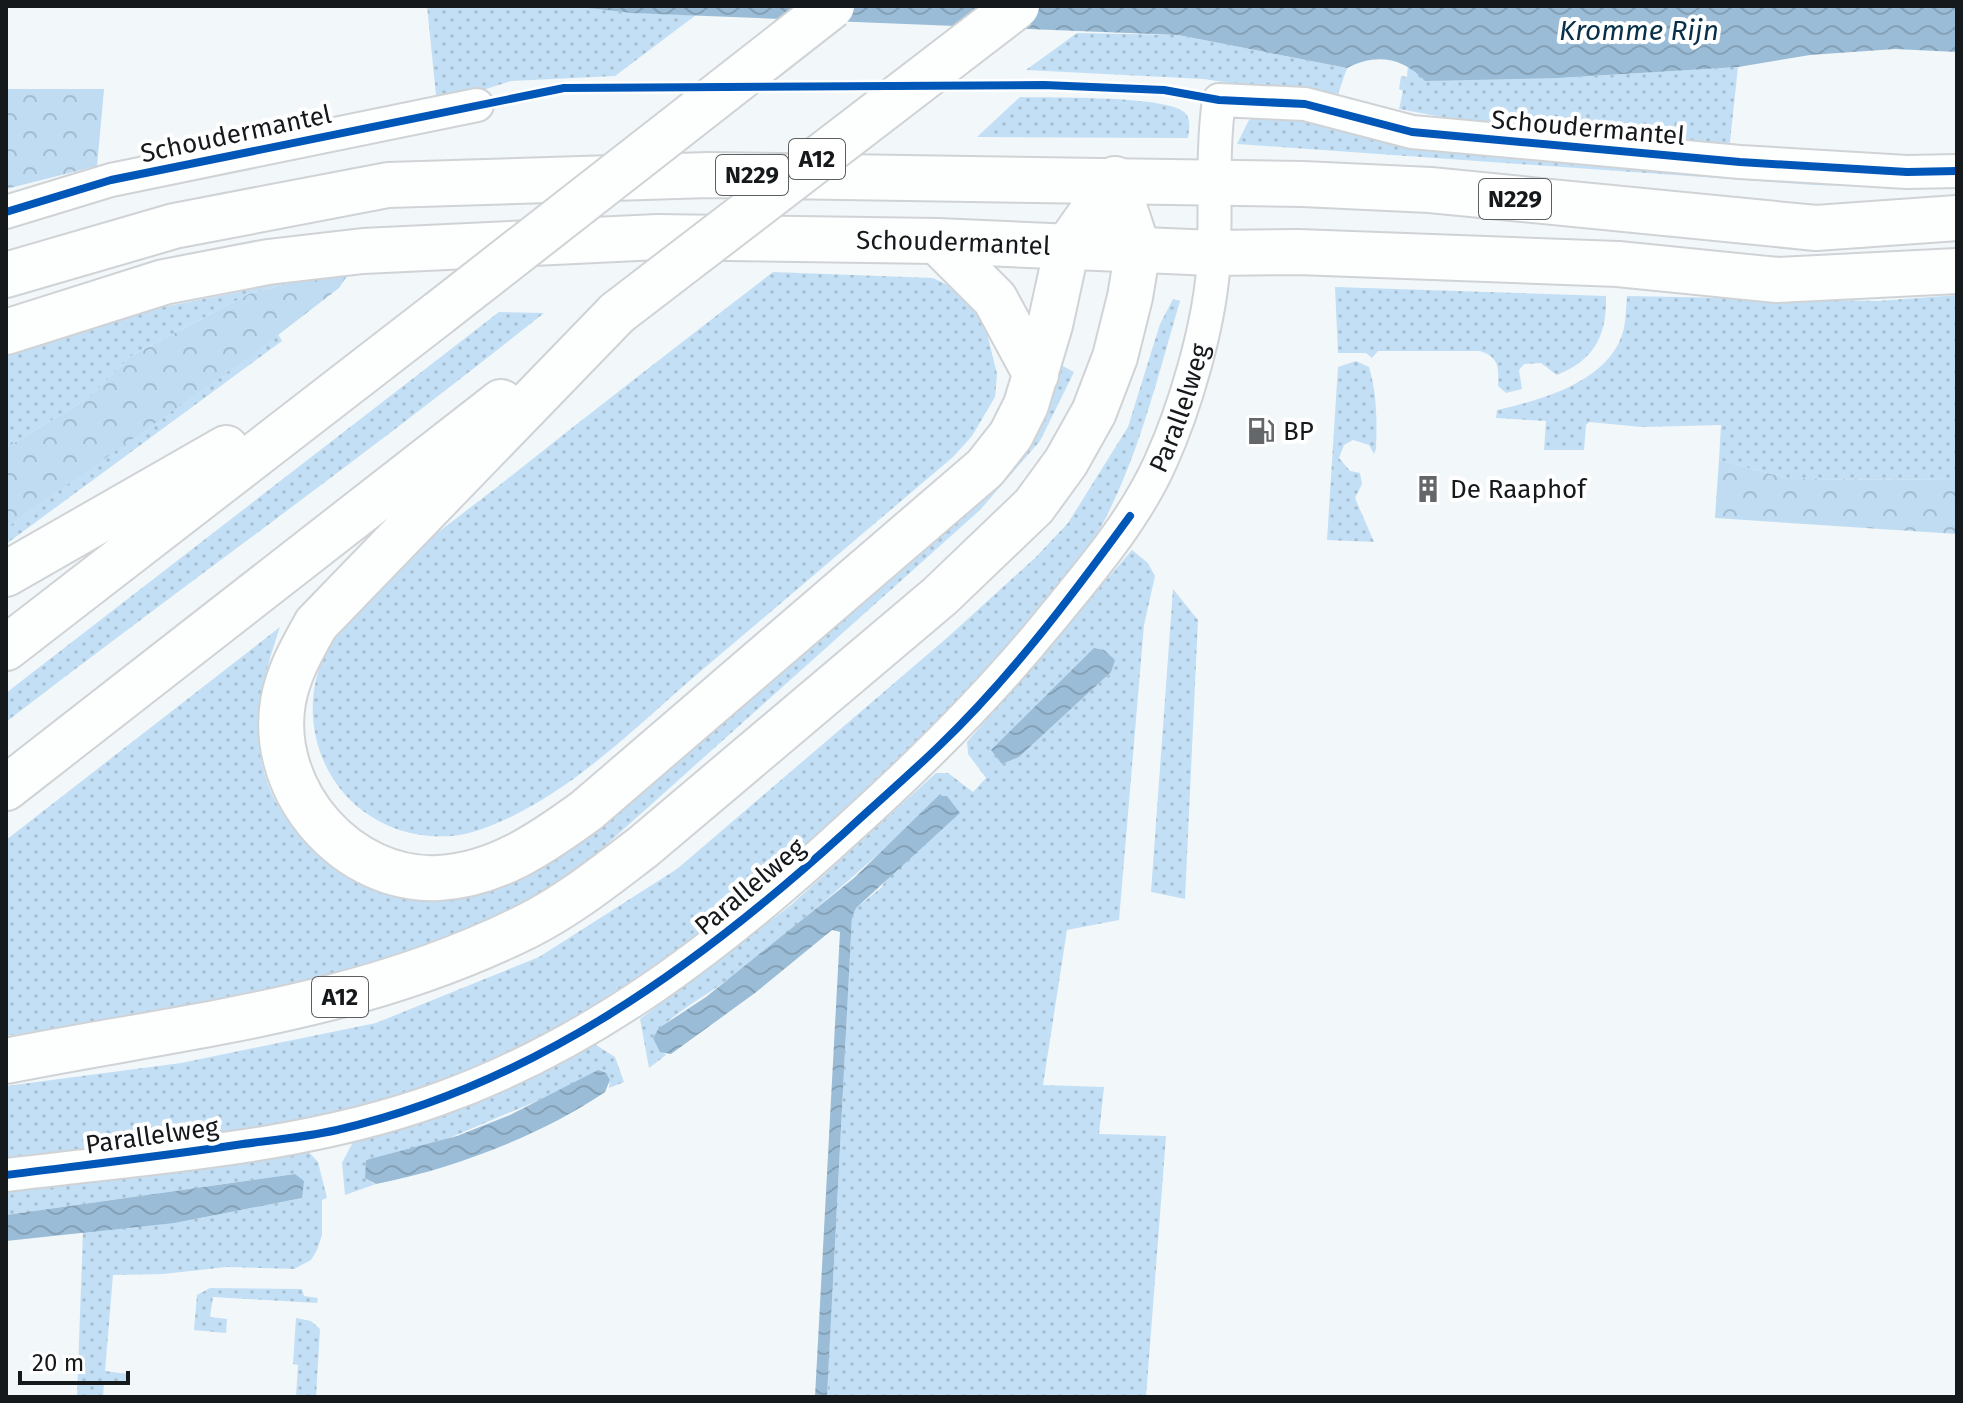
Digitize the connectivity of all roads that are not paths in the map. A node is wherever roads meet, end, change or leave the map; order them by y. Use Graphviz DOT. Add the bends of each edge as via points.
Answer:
graph roads {
  1 [pos="832,6"];
  2 [pos="1017,6"];
  3 [pos="477,105"];
  4 [pos="1957,171"];
  5 [pos="1115,179"];
  6 [pos="1213,183"];
  7 [pos="6,212"];
  8 [pos="1957,218"];
  9 [pos="937,241"];
  10 [pos="1067,247"];
  11 [pos="1138,249"];
  12 [pos="1213,253"];
  13 [pos="1957,271"];
  14 [pos="6,275"];
  15 [pos="617,313"];
  16 [pos="6,332"];
  17 [pos="364,370"];
  18 [pos="1036,375"];
  19 [pos="6,574"];
  20 [pos="6,648"];
  21 [pos="6,788"];
  22 [pos="6,1061"];
  23 [pos="6,1175"];
  1 -- 17 [label="main road, bridge"];
  2 -- 15 [label="main road, A12, bridge"];
  3 -- 7 [label="street, Schoudermantel" via="111,180"];
  4 -- 6 [label="street, Schoudermantel" via="1740,162 1412,132 1305,104 1219,100"];
  5 -- 6 [label="main road, N229"];
  5 -- 10 [label="main road"];
  5 -- 11 [label="main road"];
  5 -- 14 [label="main road, N229" via="709,175 388,185 174,226"];
  6 -- 8 [label="main road, N229" via="1430,190 1816,228"];
  6 -- 12 [label="street, Parallelweg"];
  9 -- 10 [label="main road, Schoudermantel"];
  9 -- 16 [label="main road, Schoudermantel" via="658,237 363,251 164,282"];
  9 -- 18 [label="main road" via="995,299"];
  10 -- 11 [label="main road, Schoudermantel"];
  10 -- 18 [label="main road, A12"];
  11 -- 12 [label="main road, Schoudermantel"];
  11 -- 22 [label="main road, A12" via="1125,323 1094,412 1034,506 940,596 594,884 530,925 436,967 361,992 270,1015"];
  12 -- 13 [label="main road, Schoudermantel" via="1618,264 1777,280"];
  12 -- 23 [label="street, Parallelweg" via="1209,303 1161,461 1130,516 1080,584 940,745 804,869 677,973 549,1052 439,1099 336,1130"];
  15 -- 18 [label="main road, A12" via="316,624 293,665 283,703 282,737 290,772 307,811 332,838 370,865 403,876 440,878 477,870 513,860 586,811 985,468 1011,435"];
  15 -- 21 [label="main road, A12"];
  17 -- 19 [label="main road"];
  17 -- 20 [label="main road"];
}
